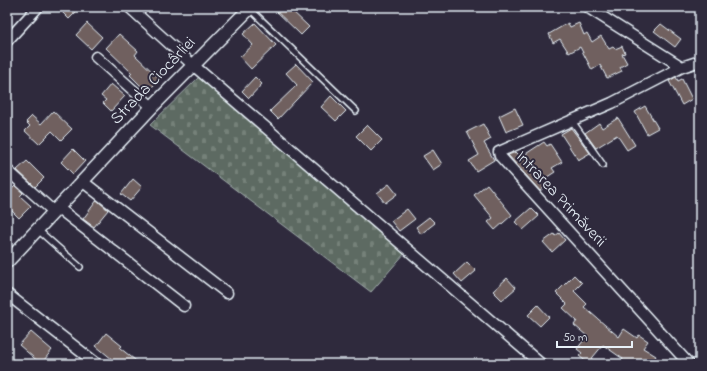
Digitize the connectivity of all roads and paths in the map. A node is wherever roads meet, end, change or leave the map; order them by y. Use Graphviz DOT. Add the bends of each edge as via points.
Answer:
graph roads {
  1 [pos="38,7"];
  2 [pos="129,7"];
  3 [pos="587,7"];
  4 [pos="250,8"];
  5 [pos="7,40"];
  6 [pos="96,57"];
  7 [pos="700,61"];
  8 [pos="192,65"];
  9 [pos="682,67"];
  10 [pos="152,107"];
  11 [pos="356,111"];
  12 [pos="572,121"];
  13 [pos="603,165"];
  14 [pos="7,170"];
  15 [pos="82,181"];
  16 [pos="55,209"];
  17 [pos="37,229"];
  18 [pos="7,262"];
  19 [pos="80,267"];
  20 [pos="227,293"];
  21 [pos="7,294"];
  22 [pos="184,306"];
  23 [pos="97,364"];
  24 [pos="541,364"];
  25 [pos="689,364"];
  1 -- 5 [label="street"];
  2 -- 8 [label="street"];
  3 -- 9 [label="street"];
  4 -- 8 [label="street, Strada Ciocârliei"];
  4 -- 11 [label="lane"];
  6 -- 10 [label="street"];
  7 -- 9 [label="street, Intrarea Primăverii"];
  8 -- 10 [label="street, Strada Ciocârliei"];
  8 -- 24 [label="street"];
  9 -- 12 [label="street, Intrarea Primăverii"];
  10 -- 15 [label="street, Strada Ciocârliei"];
  12 -- 13 [label="lane"];
  12 -- 25 [label="street, Intrarea Primăverii" via="502,150 499,152 500,156"];
  14 -- 16 [label="street"];
  15 -- 16 [label="street, Strada Ciocârliei"];
  15 -- 20 [label="street"];
  16 -- 17 [label="street, Strada Ciocârliei"];
  16 -- 22 [label="street"];
  17 -- 18 [label="street, Strada Ciocârliei"];
  17 -- 19 [label="lane"];
  21 -- 23 [label="street"];
}
